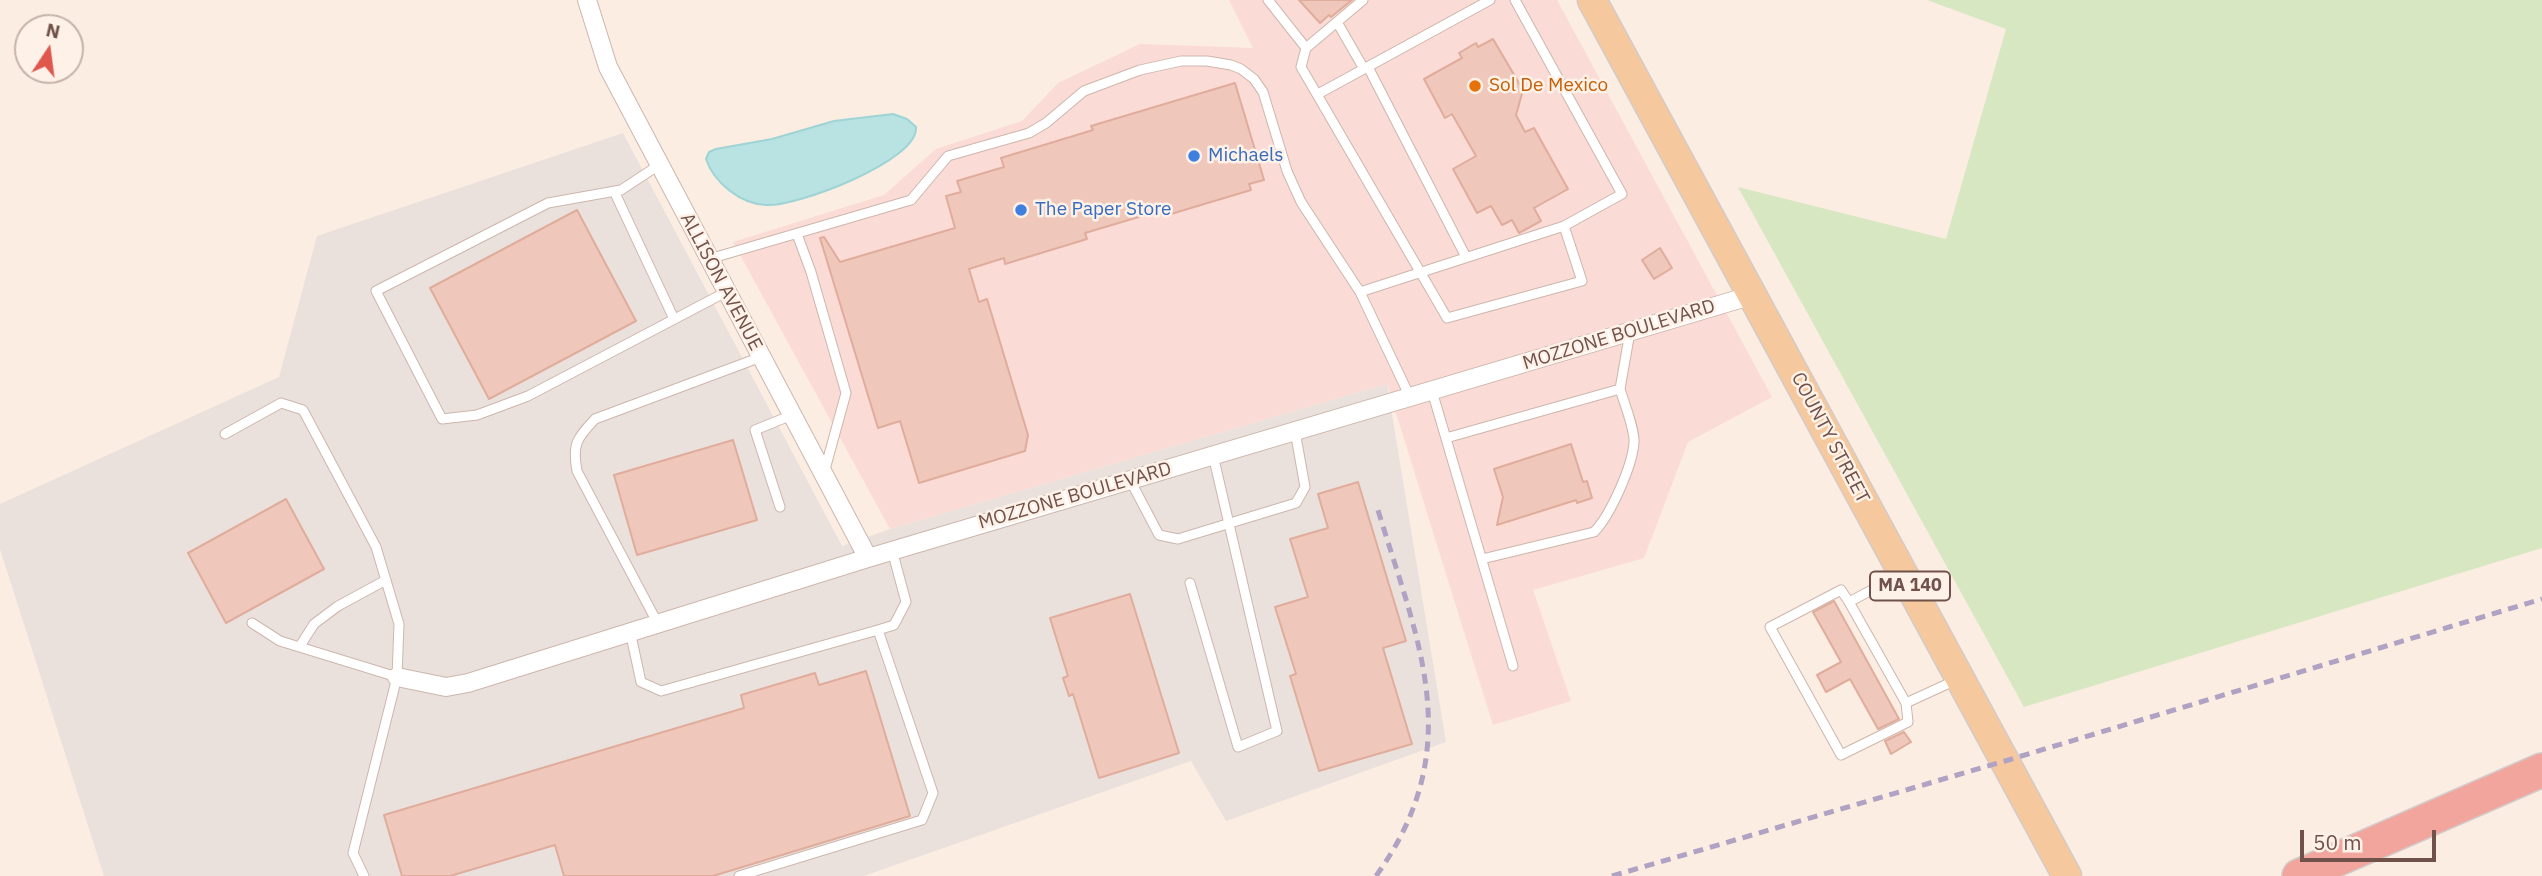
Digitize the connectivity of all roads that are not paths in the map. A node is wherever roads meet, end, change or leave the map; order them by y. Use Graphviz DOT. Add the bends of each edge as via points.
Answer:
graph roads {
  1 [pos="587,0"];
  2 [pos="1268,0"];
  3 [pos="1363,0"];
  4 [pos="1490,0"];
  5 [pos="1515,0"];
  6 [pos="1592,0"];
  7 [pos="1337,22"];
  8 [pos="1306,48"];
  9 [pos="1366,68"];
  10 [pos="1318,94"];
  11 [pos="659,165"];
  12 [pos="614,191"];
  13 [pos="1564,226"];
  14 [pos="797,234"];
  15 [pos="1466,257"];
  16 [pos="709,260"];
  17 [pos="1419,272"];
  18 [pos="726,292"];
  19 [pos="1360,292"];
  20 [pos="1753,295"];
  21 [pos="674,319"];
  22 [pos="1630,332"];
  23 [pos="761,357"];
  24 [pos="1620,389"];
  25 [pos="1432,391"];
  26 [pos="1410,397"];
  27 [pos="792,415"];
  28 [pos="1295,431"];
  29 [pos="225,434"];
  30 [pos="1446,438"];
  31 [pos="1213,455"];
  32 [pos="823,474"];
  33 [pos="1130,480"];
  34 [pos="780,507"];
  35 [pos="1230,524"];
  36 [pos="892,550"];
  37 [pos="868,558"];
  38 [pos="1482,559"];
  39 [pos="1903,573"];
  40 [pos="386,580"];
  41 [pos="1190,583"];
  42 [pos="1849,603"];
  43 [pos="657,622"];
  44 [pos="252,623"];
  45 [pos="878,630"];
  46 [pos="630,631"];
  47 [pos="300,646"];
  48 [pos="1513,666"];
  49 [pos="397,677"];
  50 [pos="1959,678"];
  51 [pos="1906,703"];
  52 [pos="2542,770"];
  53 [pos="364,876"];
  54 [pos="739,876"];
  55 [pos="2067,876"];
  56 [pos="2299,876"];
  1 -- 11 [label="street, ALLISON AVENUE" via="608,67"];
  2 -- 8 [label="lane"];
  3 -- 7 [label="lane"];
  4 -- 9 [label="lane"];
  5 -- 13 [label="lane" via="1622,194"];
  6 -- 20 [label="main road, COUNTY STREET / MA 140"];
  7 -- 8 [label="lane"];
  7 -- 9 [label="lane"];
  8 -- 10 [label="lane" via="1301,67"];
  9 -- 10 [label="lane"];
  9 -- 15 [label="lane"];
  10 -- 17 [label="lane"];
  11 -- 12 [label="lane"];
  11 -- 16 [label="street, ALLISON AVENUE"];
  12 -- 21 [label="lane"];
  12 -- 21 [label="lane" via="548,203 376,291 442,419 477,415 528,396"];
  13 -- 15 [label="lane"];
  13 -- 17 [label="lane" via="1581,281 1447,318"];
  14 -- 16 [label="lane"];
  14 -- 19 [label="lane" via="911,201 948,156 1029,133 1084,91 1140,70 1207,61 1241,69 1263,92 1301,202"];
  14 -- 32 [label="lane" via="846,393"];
  15 -- 17 [label="lane"];
  16 -- 18 [label="street, ALLISON AVENUE"];
  17 -- 19 [label="lane"];
  18 -- 21 [label="lane"];
  18 -- 23 [label="street, ALLISON AVENUE"];
  19 -- 26 [label="lane"];
  20 -- 22 [label="street, MOZZONE BOULEVARD"];
  20 -- 39 [label="main road, COUNTY STREET / MA 140"];
  22 -- 24 [label="lane"];
  22 -- 25 [label="street, MOZZONE BOULEVARD"];
  23 -- 27 [label="street, ALLISON AVENUE"];
  23 -- 43 [label="lane" via="595,419 578,436 577,471"];
  24 -- 30 [label="lane"];
  24 -- 38 [label="lane" via="1634,441 1605,522 1594,532"];
  25 -- 26 [label="street, MOZZONE BOULEVARD"];
  25 -- 30 [label="lane"];
  26 -- 28 [label="street, MOZZONE BOULEVARD"];
  27 -- 32 [label="street, ALLISON AVENUE"];
  27 -- 34 [label="lane" via="755,430"];
  28 -- 31 [label="street, MOZZONE BOULEVARD"];
  28 -- 35 [label="lane" via="1305,488 1296,503"];
  29 -- 40 [label="lane" via="281,403 303,410 376,547"];
  30 -- 38 [label="lane"];
  31 -- 33 [label="street, MOZZONE BOULEVARD"];
  31 -- 35 [label="lane"];
  32 -- 37 [label="street, ALLISON AVENUE"];
  33 -- 35 [label="lane" via="1159,535 1178,539"];
  33 -- 36 [label="street, MOZZONE BOULEVARD"];
  35 -- 41 [label="lane" via="1277,731 1238,747"];
  36 -- 37 [label="street, MOZZONE BOULEVARD"];
  36 -- 45 [label="lane" via="906,602 894,625"];
  37 -- 43 [label="street, MOZZONE BOULEVARD"];
  38 -- 48 [label="lane"];
  39 -- 42 [label="lane"];
  39 -- 50 [label="main road, COUNTY STREET / MA 140"];
  40 -- 47 [label="lane" via="314,624"];
  40 -- 49 [label="lane" via="399,624"];
  42 -- 51 [label="lane"];
  42 -- 51 [label="lane" via="1841,590 1770,627 1841,755 1908,722"];
  43 -- 46 [label="street, MOZZONE BOULEVARD"];
  44 -- 47 [label="lane"];
  45 -- 46 [label="lane" via="661,691 641,682"];
  45 -- 54 [label="lane" via="933,793 922,820"];
  46 -- 49 [label="street, MOZZONE BOULEVARD" via="446,687"];
  47 -- 49 [label="lane"];
  49 -- 53 [label="lane" via="353,853"];
  50 -- 51 [label="lane"];
  50 -- 55 [label="main road, COUNTY STREET / MA 140"];
  52 -- 56 [label="highway"];
}
